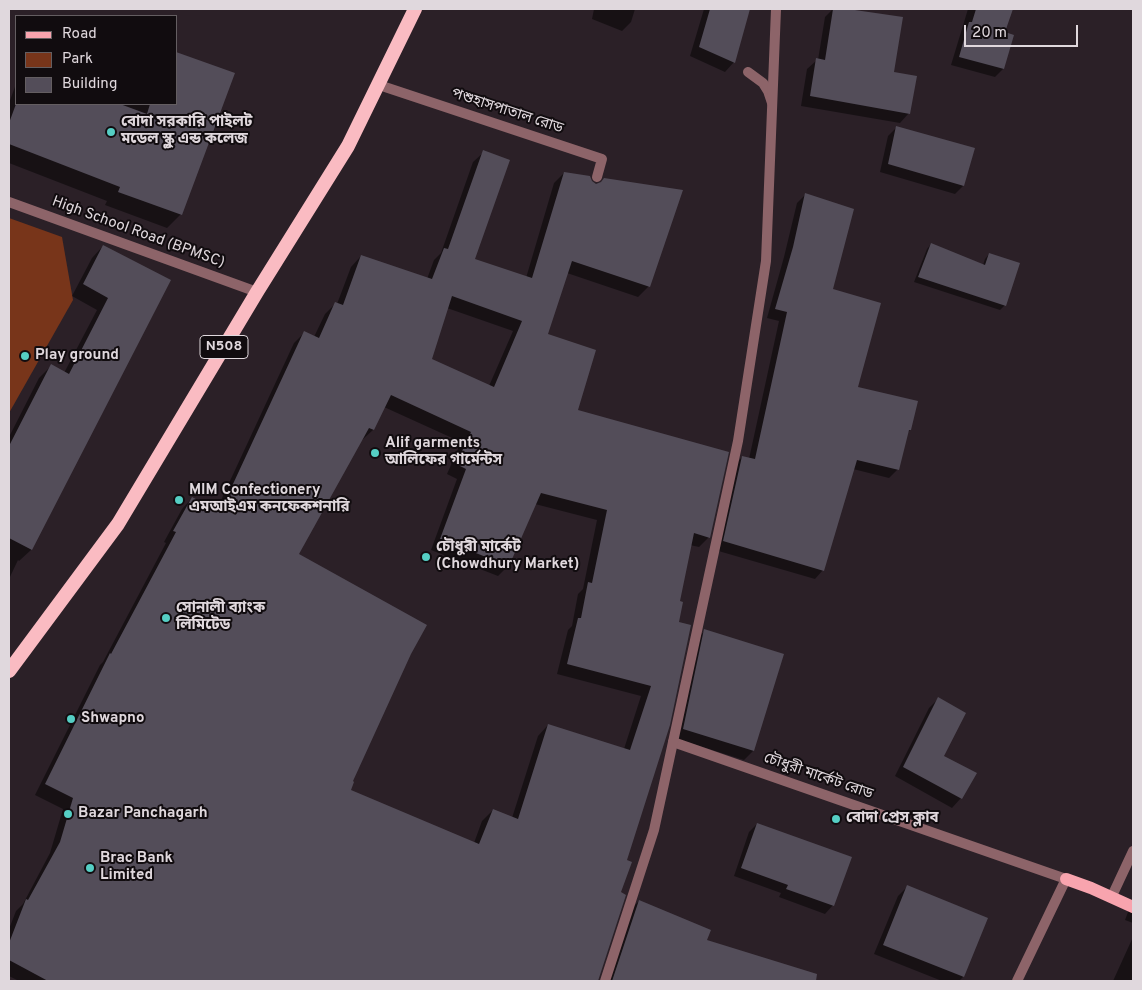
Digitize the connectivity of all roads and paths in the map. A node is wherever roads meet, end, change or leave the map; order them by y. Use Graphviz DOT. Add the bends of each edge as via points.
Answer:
graph roads {
  1 [pos="415,9"];
  2 [pos="776,9"];
  3 [pos="748,72"];
  4 [pos="385,87"];
  5 [pos="772,103"];
  6 [pos="597,177"];
  7 [pos="9,202"];
  8 [pos="257,292"];
  9 [pos="9,671"];
  10 [pos="672,742"];
  11 [pos="1133,852"];
  12 [pos="1066,879"];
  13 [pos="1112,896"];
  14 [pos="1133,907"];
  15 [pos="605,981"];
  16 [pos="1017,981"];
  1 -- 8 [label="highway, N508" via="348,146"];
  2 -- 5 [label="street"];
  3 -- 5 [label="street" via="763,83"];
  4 -- 6 [label="street, পশুহাসপাতাল রোড" via="602,159"];
  5 -- 10 [label="street" via="766,261 740,431"];
  7 -- 8 [label="street, High School Road (BPMSC)"];
  8 -- 9 [label="highway, N508" via="118,524"];
  10 -- 12 [label="street, চৌধুরী মার্কেট রোড"];
  10 -- 15 [label="street" via="654,830"];
  11 -- 13 [label="street"];
  12 -- 13 [label="main road"];
  12 -- 16 [label="street"];
  13 -- 14 [label="main road"];
}
